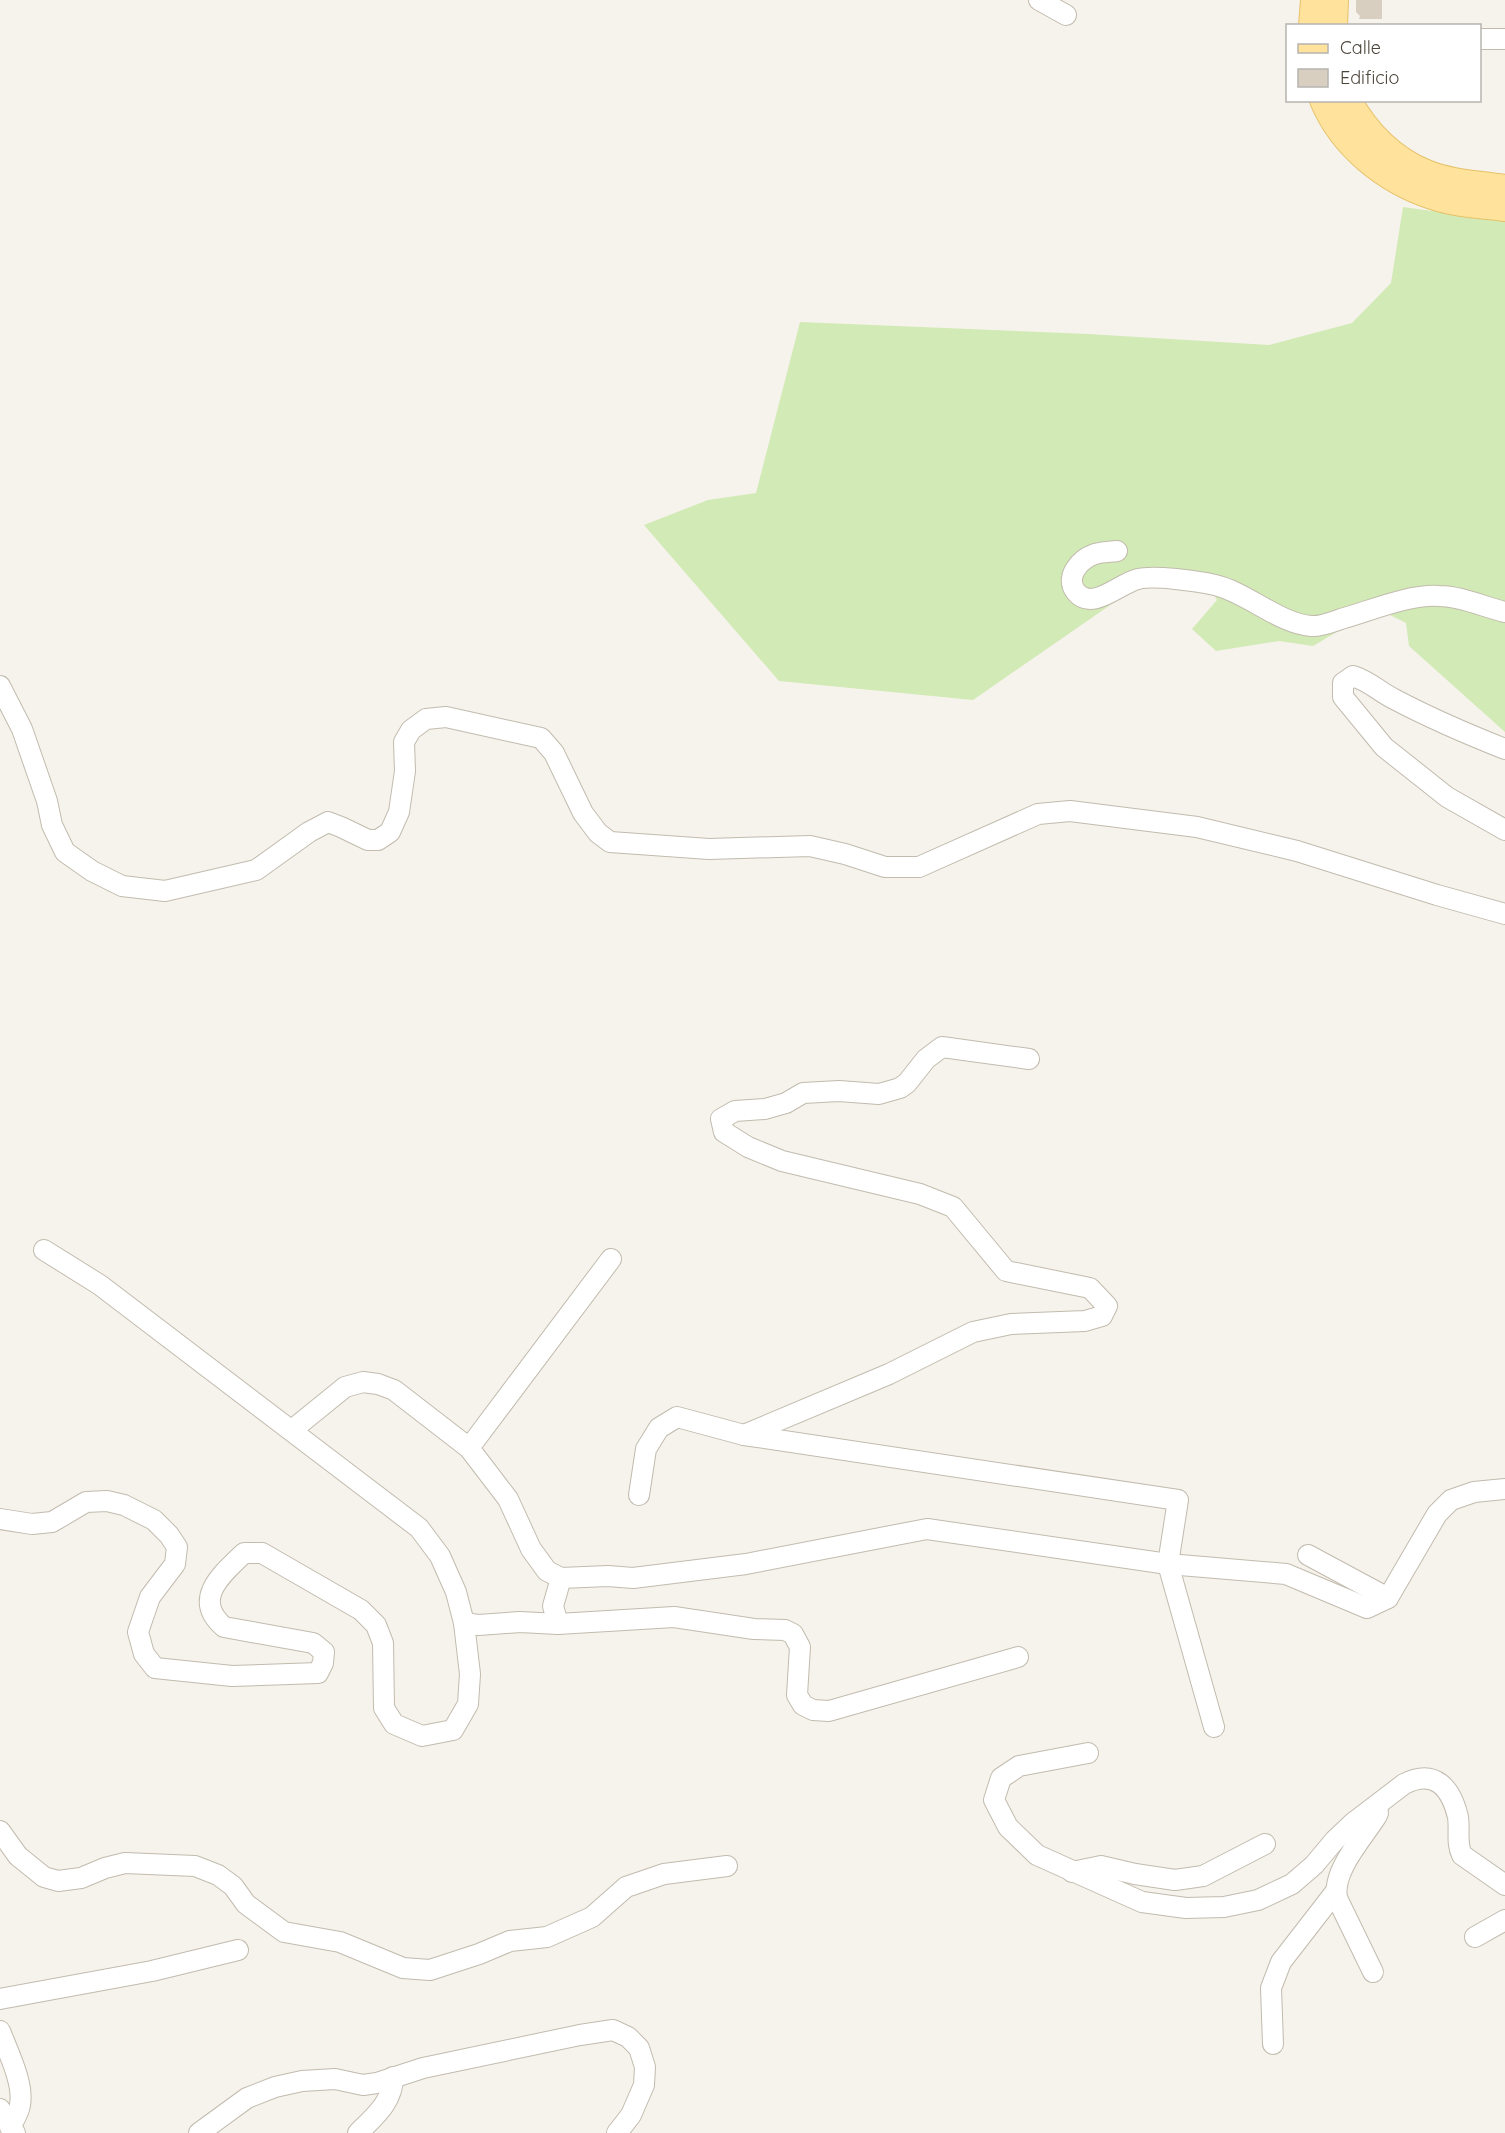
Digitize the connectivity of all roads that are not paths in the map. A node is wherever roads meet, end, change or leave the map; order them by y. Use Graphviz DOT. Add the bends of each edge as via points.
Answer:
graph roads {
  1 [pos="1039,0"];
  2 [pos="1314,0"];
  3 [pos="1335,0"];
  4 [pos="1066,15"];
  5 [pos="1312,24"];
  6 [pos="1334,24"];
  7 [pos="1481,39"];
  8 [pos="1505,39"];
  9 [pos="1324,102"];
  10 [pos="1349,102"];
  11 [pos="1505,188"];
  12 [pos="1505,208"];
  13 [pos="1117,551"];
  14 [pos="1505,612"];
  15 [pos="0,686"];
  16 [pos="1505,749"];
  17 [pos="1505,830"];
  18 [pos="1505,914"];
  19 [pos="1029,1059"];
  20 [pos="44,1250"];
  21 [pos="611,1259"];
  22 [pos="292,1430"];
  23 [pos="744,1435"];
  24 [pos="469,1448"];
  25 [pos="1505,1489"];
  26 [pos="639,1495"];
  27 [pos="0,1519"];
  28 [pos="1308,1555"];
  29 [pos="1168,1564"];
  30 [pos="561,1578"];
  31 [pos="1388,1598"];
  32 [pos="464,1623"];
  33 [pos="558,1624"];
  34 [pos="1018,1657"];
  35 [pos="1214,1727"];
  36 [pos="1088,1753"];
  37 [pos="1377,1806"];
  38 [pos="0,1831"];
  39 [pos="1264,1844"];
  40 [pos="727,1866"];
  41 [pos="1072,1872"];
  42 [pos="1505,1885"];
  43 [pos="1336,1891"];
  44 [pos="1505,1920"];
  45 [pos="1475,1938"];
  46 [pos="238,1950"];
  47 [pos="1373,1972"];
  48 [pos="0,1999"];
  49 [pos="0,2031"];
  50 [pos="1273,2044"];
  51 [pos="393,2078"];
  52 [pos="0,2109"];
  53 [pos="12,2130"];
  54 [pos="199,2133"];
  55 [pos="358,2133"];
  56 [pos="617,2133"];
  1 -- 4 [label="street"];
  2 -- 5 [label="main road"];
  3 -- 6 [label="main road"];
  7 -- 8 [label="street"];
  9 -- 12 [label="main road" via="1331,120 1351,144 1372,164 1403,184 1433,196"];
  10 -- 11 [label="main road" via="1376,139 1396,156 1427,173"];
  13 -- 14 [label="street" via="1095,554 1076,567 1073,588 1080,597 1098,598 1145,578 1194,581 1217,585 1290,620 1314,627 1416,598 1438,596"];
  15 -- 18 [label="street" via="22,729 52,825 65,852 122,886 165,891 256,870 327,822 368,840 378,840 390,832 399,812 405,771 404,742 411,730 426,719 446,717 541,738 554,753 583,813 598,834 610,842 709,849 810,846 885,867 919,867 1038,814 1070,811 1197,827 1298,851"];
  16 -- 17 [label="street" via="1389,697 1367,680 1353,676 1343,682 1343,697 1384,747 1447,797"];
  19 -- 23 [label="street" via="942,1047 900,1088 879,1094 803,1093 786,1103 735,1111 721,1119 724,1132 782,1161 920,1194 952,1207 1006,1271 1090,1288 1107,1306 1102,1316 1086,1321 1011,1324 973,1332 890,1374"];
  20 -- 22 [label="street" via="100,1285"];
  21 -- 24 [label="street"];
  22 -- 24 [label="street" via="345,1387 363,1382 394,1390"];
  22 -- 32 [label="street" via="419,1528 440,1556"];
  23 -- 26 [label="street" via="677,1418 659,1428 646,1449"];
  23 -- 29 [label="street" via="1178,1500"];
  24 -- 30 [label="street" via="508,1499 531,1549 547,1571"];
  25 -- 31 [label="street" via="1474,1492 1451,1500 1437,1514"];
  27 -- 32 [label="street" via="32,1524 52,1522 86,1502 124,1505 154,1520 177,1548 175,1563 150,1597 138,1632 144,1654 155,1668 232,1676 318,1674 324,1652 312,1643 224,1628 214,1618 209,1605 216,1580 244,1553 262,1553 361,1610 376,1625 383,1643 384,1708 394,1724 423,1736 453,1730 468,1704 470,1674"];
  28 -- 31 [label="street"];
  29 -- 30 [label="street" via="927,1529 746,1564 633,1578"];
  29 -- 31 [label="street" via="1286,1574 1367,1608"];
  29 -- 35 [label="street"];
  30 -- 33 [label="street" via="553,1606"];
  32 -- 33 [label="street"];
  33 -- 34 [label="street" via="674,1617 785,1630 793,1634 800,1647 797,1695 802,1706 813,1710 829,1711"];
  36 -- 41 [label="street" via="1019,1766 1001,1778 994,1800 1008,1827 1037,1855"];
  37 -- 41 [label="street" via="1335,1840 1292,1884 1258,1900 1224,1907 1186,1908 1142,1902"];
  37 -- 42 [label="street" via="1413,1779 1436,1780 1445,1788 1455,1809 1462,1855"];
  37 -- 43 [label="street" via="1378,1813 1342,1870"];
  38 -- 40 [label="street" via="18,1856 44,1877 58,1881 81,1878 125,1863 195,1866 225,1880 246,1904 284,1932 340,1942 403,1968 430,1970 510,1941 547,1937 592,1917 626,1887 664,1874"];
  39 -- 41 [label="street" via="1203,1876 1175,1880 1101,1866"];
  43 -- 47 [label="street"];
  43 -- 50 [label="street" via="1281,1962 1271,1988"];
  44 -- 45 [label="street"];
  46 -- 48 [label="street" via="152,1971"];
  49 -- 53 [label="street" via="20,2093 21,2103"];
  51 -- 54 [label="street" via="363,2085 334,2079 275,2087 247,2098"];
  51 -- 55 [label="street" via="388,2100"];
  51 -- 56 [label="street" via="423,2068 612,2030 628,2037 639,2048 645,2067 644,2085 632,2115"];
  52 -- 53 [label="street"];
}
